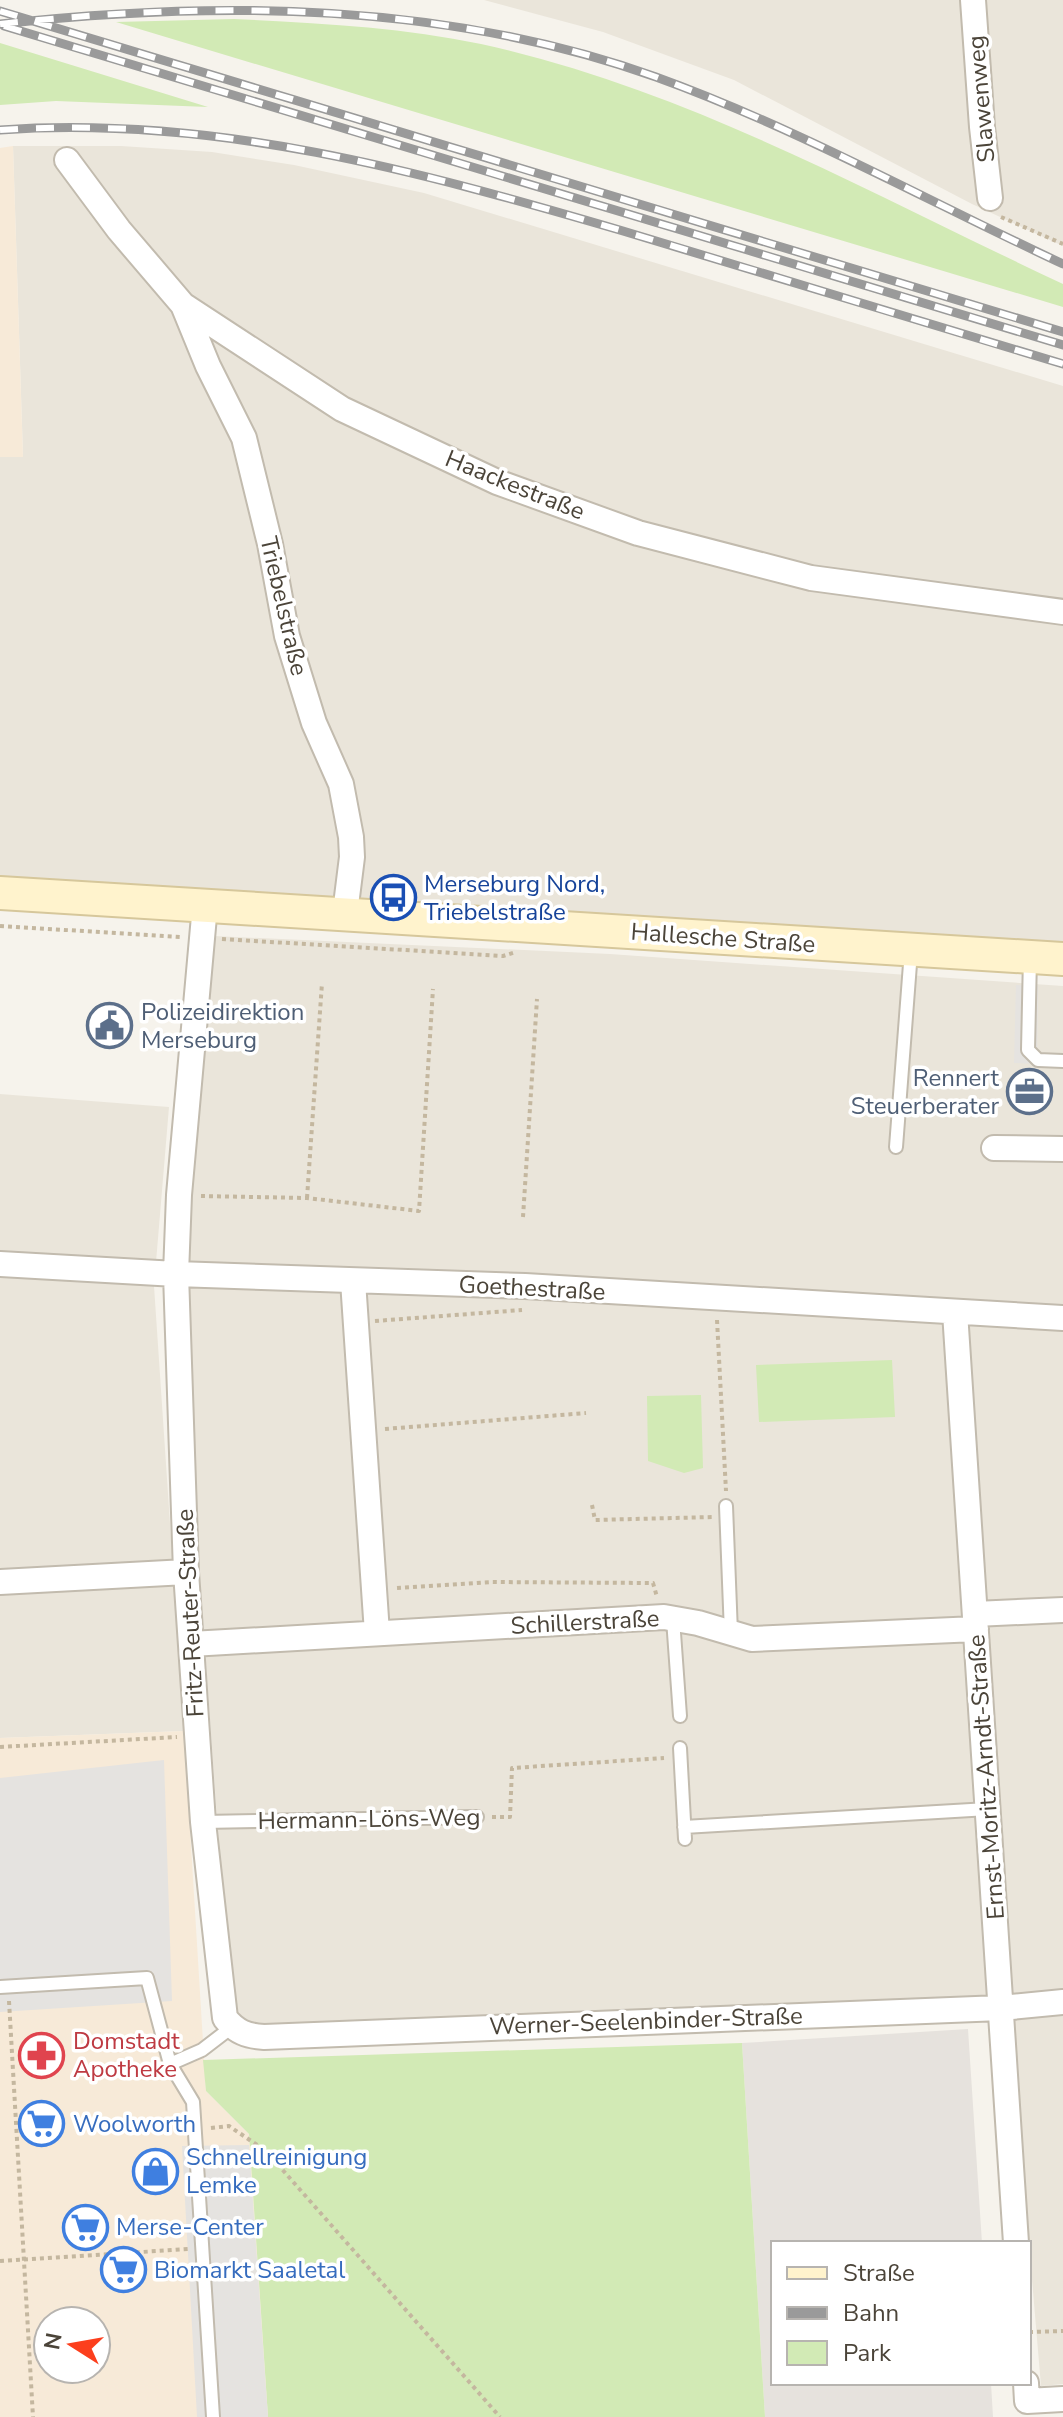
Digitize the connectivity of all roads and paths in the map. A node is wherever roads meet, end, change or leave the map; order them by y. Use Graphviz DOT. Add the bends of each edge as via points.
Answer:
graph roads {
  1 [pos="973,0"];
  2 [pos="67,160"];
  3 [pos="990,198"];
  4 [pos="1063,244"];
  5 [pos="183,305"];
  6 [pos="1063,612"];
  7 [pos="0,893"];
  8 [pos="205,905"];
  9 [pos="345,913"];
  10 [pos="911,950"];
  11 [pos="1030,957"];
  12 [pos="1063,959"];
  13 [pos="322,983"];
  14 [pos="433,989"];
  15 [pos="537,999"];
  16 [pos="1063,1061"];
  17 [pos="896,1147"];
  18 [pos="994,1148"];
  19 [pos="1063,1149"];
  20 [pos="179,1195"];
  21 [pos="307,1198"];
  22 [pos="523,1217"];
  23 [pos="0,1264"];
  24 [pos="176,1274"];
  25 [pos="353,1281"];
  26 [pos="716,1298"];
  27 [pos="531,1310"];
  28 [pos="955,1312"];
  29 [pos="1063,1318"];
  30 [pos="357,1323"];
  31 [pos="586,1413"];
  32 [pos="362,1430"];
  33 [pos="592,1505"];
  34 [pos="726,1511"];
  35 [pos="186,1572"];
  36 [pos="0,1582"];
  37 [pos="374,1590"];
  38 [pos="1063,1610"];
  39 [pos="668,1618"];
  40 [pos="976,1621"];
  41 [pos="377,1633"];
  42 [pos="731,1633"];
  43 [pos="191,1644"];
  44 [pos="680,1716"];
  45 [pos="198,1736"];
  46 [pos="0,1747"];
  47 [pos="680,1752"];
  48 [pos="988,1809"];
  49 [pos="477,1817"];
  50 [pos="203,1822"];
  51 [pos="4,1987"];
  52 [pos="1063,2002"];
  53 [pos="1001,2008"];
  54 [pos="232,2027"];
  55 [pos="170,2064"];
  56 [pos="229,2126"];
  57 [pos="1016,2241"];
  58 [pos="203,2248"];
  59 [pos="24,2260"];
  60 [pos="0,2261"];
  61 [pos="1063,2331"];
  62 [pos="1031,2332"];
  63 [pos="1026,2392"];
  64 [pos="1063,2399"];
  65 [pos="33,2417"];
  66 [pos="213,2417"];
  67 [pos="500,2417"];
  1 -- 3 [label="street, Slawenweg"];
  2 -- 5 [label="street, Haackestraße"];
  3 -- 4 [label="path" via="1001,217"];
  5 -- 6 [label="street, Haackestraße" via="342,409 497,482 638,533 811,578"];
  5 -- 9 [label="street, Triebelstraße" via="244,438 287,636 314,723 341,784 352,857"];
  7 -- 8 [label="main road, Hallesche Straße"];
  8 -- 9 [label="main road, Hallesche Straße"];
  8 -- 20 [label="street, Fritz-Reuter-Straße"];
  9 -- 10 [label="main road, Hallesche Straße"];
  10 -- 11 [label="main road, Hallesche Straße"];
  10 -- 17 [label="lane"];
  11 -- 12 [label="main road, Hallesche Straße"];
  11 -- 16 [label="lane" via="1028,1050 1038,1060"];
  13 -- 21 [label="path"];
  14 -- 21 [label="path" via="419,1211"];
  15 -- 22 [label="path"];
  18 -- 19 [label="street"];
  20 -- 21 [label="path"];
  20 -- 24 [label="street, Fritz-Reuter-Straße"];
  23 -- 24 [label="street, Goethestraße"];
  24 -- 25 [label="street, Goethestraße"];
  24 -- 35 [label="street, Fritz-Reuter-Straße"];
  25 -- 26 [label="street, Goethestraße"];
  25 -- 30 [label="street"];
  26 -- 28 [label="street, Goethestraße"];
  26 -- 34 [label="path"];
  27 -- 30 [label="path, Goethestraße"];
  28 -- 29 [label="street, Goethestraße"];
  28 -- 40 [label="street, Ernst-Moritz-Arndt-Straße"];
  30 -- 32 [label="street"];
  31 -- 32 [label="path"];
  32 -- 37 [label="street"];
  33 -- 34 [label="path" via="595,1520"];
  34 -- 42 [label="lane"];
  35 -- 36 [label="street"];
  35 -- 43 [label="street, Fritz-Reuter-Straße"];
  37 -- 39 [label="path" via="491,1582 653,1583"];
  37 -- 41 [label="street"];
  38 -- 40 [label="street, Schillerstraße"];
  39 -- 41 [label="street, Schillerstraße"];
  39 -- 42 [label="street, Schillerstraße"];
  39 -- 44 [label="lane"];
  40 -- 42 [label="street, Schillerstraße" via="752,1639"];
  40 -- 48 [label="street, Ernst-Moritz-Arndt-Straße"];
  41 -- 43 [label="street, Schillerstraße"];
  43 -- 45 [label="street, Fritz-Reuter-Straße"];
  45 -- 46 [label="path"];
  45 -- 50 [label="street, Fritz-Reuter-Straße"];
  47 -- 48 [label="lane" via="685,1833"];
  47 -- 49 [label="path, Hermann-Löns-Weg" via="512,1768 510,1817"];
  48 -- 53 [label="street, Ernst-Moritz-Arndt-Straße"];
  49 -- 50 [label="lane, Hermann-Löns-Weg"];
  50 -- 54 [label="street, Fritz-Reuter-Straße" via="221,1998"];
  51 -- 55 [label="lane" via="147,1978"];
  51 -- 59 [label="path"];
  52 -- 53 [label="street, Werner-Seelenbinder-Straße"];
  53 -- 54 [label="street, Werner-Seelenbinder-Straße" via="264,2037"];
  53 -- 57 [label="street, Ernst-Moritz-Arndt-Straße"];
  54 -- 55 [label="lane" via="202,2050"];
  55 -- 58 [label="lane" via="193,2102"];
  56 -- 67 [label="path" via="266,2151"];
  58 -- 59 [label="path"];
  58 -- 66 [label="lane"];
  59 -- 60 [label="path"];
  59 -- 65 [label="path"];
  61 -- 62 [label="path"];
  63 -- 64 [label="street"];
}
